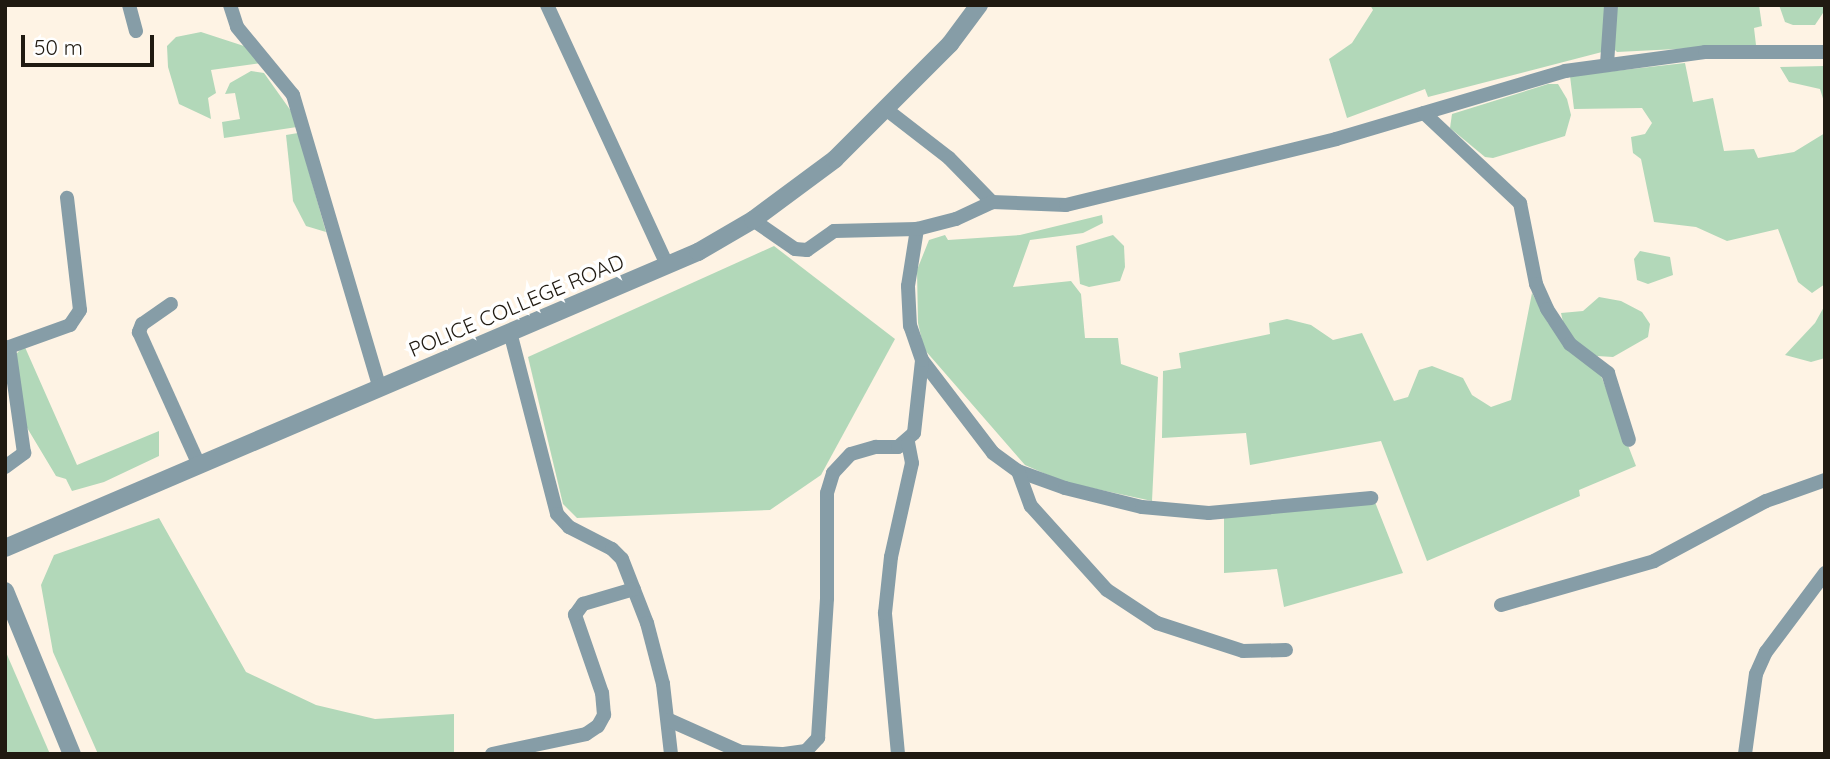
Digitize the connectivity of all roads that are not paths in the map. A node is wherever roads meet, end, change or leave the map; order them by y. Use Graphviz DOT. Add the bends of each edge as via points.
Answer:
graph roads {
  1 [pos="129,5"];
  2 [pos="230,5"];
  3 [pos="547,5"];
  4 [pos="979,5"];
  5 [pos="1611,5"];
  6 [pos="136,31"];
  7 [pos="1825,52"];
  8 [pos="1607,64"];
  9 [pos="887,110"];
  10 [pos="1423,113"];
  11 [pos="67,198"];
  12 [pos="992,202"];
  13 [pos="753,220"];
  14 [pos="917,229"];
  15 [pos="667,265"];
  16 [pos="171,304"];
  17 [pos="510,332"];
  18 [pos="922,360"];
  19 [pos="380,388"];
  20 [pos="1629,440"];
  21 [pos="908,443"];
  22 [pos="199,465"];
  23 [pos="5,467"];
  24 [pos="1018,471"];
  25 [pos="1825,480"];
  26 [pos="1371,498"];
  27 [pos="5,548"];
  28 [pos="1825,573"];
  29 [pos="634,589"];
  30 [pos="5,591"];
  31 [pos="1501,605"];
  32 [pos="1286,650"];
  33 [pos="669,720"];
  34 [pos="72,754"];
  35 [pos="492,754"];
  36 [pos="671,754"];
  37 [pos="783,754"];
  38 [pos="898,754"];
  39 [pos="1745,754"];
  1 -- 6 [label="street"];
  2 -- 19 [label="street" via="237,27 293,95"];
  3 -- 15 [label="street"];
  4 -- 9 [label="street, POLICE COLLEGE ROAD" via="950,44"];
  5 -- 8 [label="street"];
  7 -- 8 [label="street" via="1705,52"];
  8 -- 10 [label="street" via="1564,71"];
  9 -- 12 [label="street" via="949,158"];
  9 -- 13 [label="street, POLICE COLLEGE ROAD" via="835,159"];
  10 -- 12 [label="street" via="1066,205"];
  10 -- 20 [label="street" via="1520,203 1536,284 1547,309 1570,344 1608,373"];
  11 -- 23 [label="street" via="80,310 70,325 9,347 24,453"];
  12 -- 14 [label="street" via="956,219"];
  13 -- 14 [label="street" via="795,249 807,250 834,231"];
  13 -- 15 [label="street, POLICE COLLEGE ROAD"];
  14 -- 18 [label="street" via="908,286 910,326"];
  15 -- 17 [label="street, POLICE COLLEGE ROAD"];
  16 -- 22 [label="street" via="142,324 139,332"];
  17 -- 19 [label="street, POLICE COLLEGE ROAD"];
  17 -- 29 [label="street" via="557,514 569,527 612,549 622,559"];
  18 -- 21 [label="street" via="920,396"];
  18 -- 24 [label="street" via="993,453"];
  19 -- 22 [label="street, POLICE COLLEGE ROAD"];
  21 -- 37 [label="street" via="852,454 833,472 827,493 827,598 818,738 806,751"];
  21 -- 38 [label="street" via="912,463 891,557 885,613"];
  22 -- 27 [label="street, POLICE COLLEGE ROAD"];
  24 -- 26 [label="street" via="1119,502 1209,513"];
  24 -- 32 [label="street" via="1031,506 1107,590 1157,623 1243,651"];
  25 -- 31 [label="street" via="1766,501 1654,561"];
  28 -- 39 [label="street" via="1766,652 1756,674"];
  29 -- 33 [label="street" via="647,623"];
  29 -- 35 [label="street" via="583,604 575,615 602,694 604,715 598,726 586,734"];
  30 -- 34 [label="street"];
  33 -- 36 [label="street"];
  33 -- 37 [label="street" via="741,752"];
}
